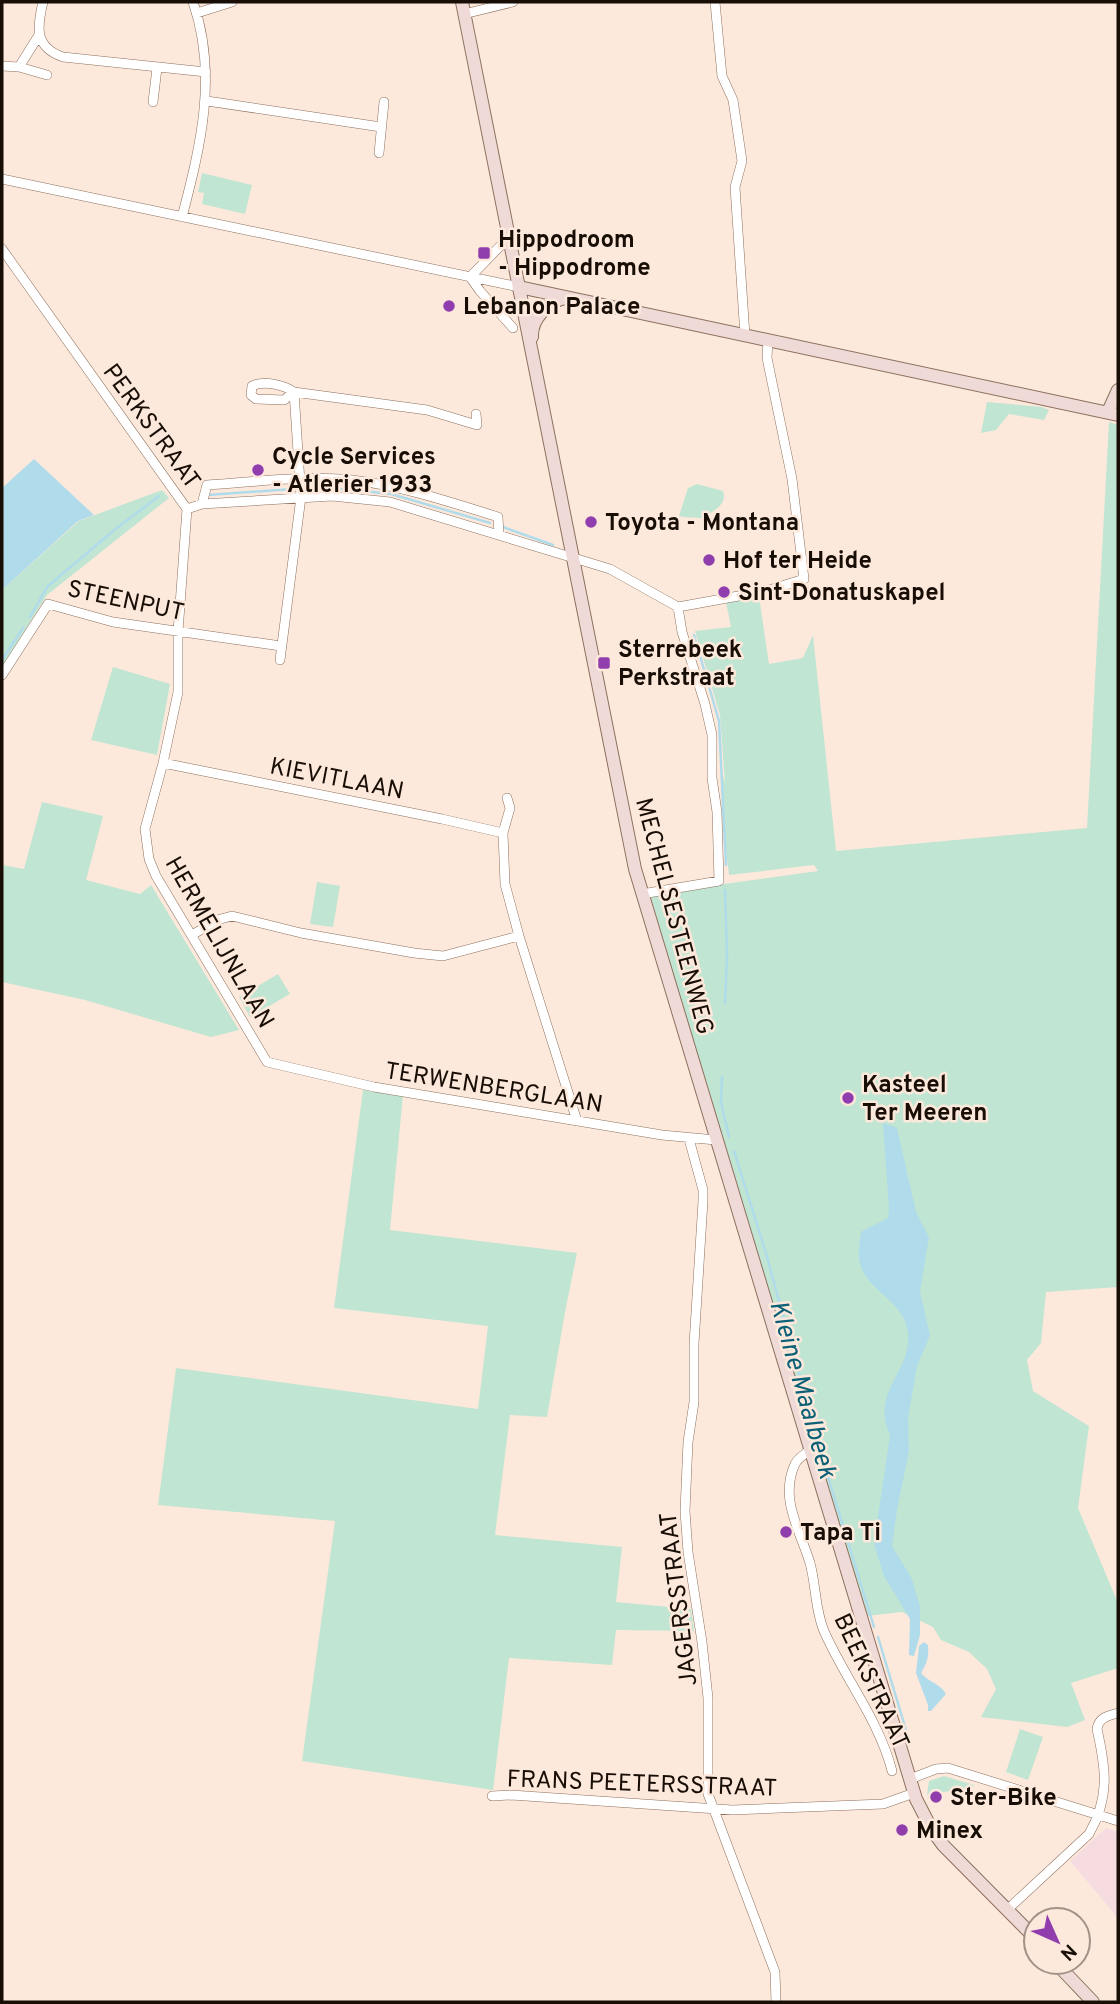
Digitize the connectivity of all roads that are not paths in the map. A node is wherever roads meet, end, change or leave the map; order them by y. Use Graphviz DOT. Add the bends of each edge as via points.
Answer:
graph roads {
  1 [pos="43,2"];
  2 [pos="193,2"];
  3 [pos="232,2"];
  4 [pos="513,2"];
  5 [pos="715,2"];
  6 [pos="463,8"];
  7 [pos="197,13"];
  8 [pos="39,35"];
  9 [pos="2,66"];
  10 [pos="19,67"];
  11 [pos="158,68"];
  12 [pos="206,72"];
  13 [pos="47,75"];
  14 [pos="206,101"];
  15 [pos="153,102"];
  16 [pos="384,102"];
  17 [pos="381,127"];
  18 [pos="379,153"];
  19 [pos="2,179"];
  20 [pos="182,217"];
  21 [pos="509,237"];
  22 [pos="2,249"];
  23 [pos="470,277"];
  24 [pos="519,287"];
  25 [pos="567,298"];
  26 [pos="513,328"];
  27 [pos="745,336"];
  28 [pos="768,340"];
  29 [pos="532,348"];
  30 [pos="1118,390"];
  31 [pos="476,414"];
  32 [pos="1113,414"];
  33 [pos="300,479"];
  34 [pos="300,497"];
  35 [pos="202,504"];
  36 [pos="187,509"];
  37 [pos="499,535"];
  38 [pos="573,558"];
  39 [pos="678,607"];
  40 [pos="178,632"];
  41 [pos="281,646"];
  42 [pos="280,660"];
  43 [pos="2,675"];
  44 [pos="163,763"];
  45 [pos="507,798"];
  46 [pos="503,833"];
  47 [pos="642,894"];
  48 [pos="192,935"];
  49 [pos="519,936"];
  50 [pos="267,1062"];
  51 [pos="577,1121"];
  52 [pos="690,1139"];
  53 [pos="716,1140"];
  54 [pos="810,1450"];
  55 [pos="1118,1713"];
  56 [pos="892,1772"];
  57 [pos="910,1779"];
  58 [pos="914,1793"];
  59 [pos="492,1796"];
  60 [pos="715,1809"];
  61 [pos="1098,1815"];
  62 [pos="1118,1821"];
  63 [pos="1008,1909"];
  64 [pos="1022,1924"];
  65 [pos="1068,1976"];
  66 [pos="1090,2000"];
  67 [pos="776,2002"];
  1 -- 8 [label="street"];
  2 -- 7 [label="street"];
  3 -- 7 [label="street"];
  4 -- 6 [label="street"];
  5 -- 27 [label="street" via="722,76 733,100 742,161 735,187"];
  6 -- 21 [label="main road, MECHELSESTEENWEG"];
  7 -- 12 [label="street"];
  8 -- 10 [label="street"];
  8 -- 11 [label="street" via="47,48 63,57"];
  9 -- 10 [label="street"];
  10 -- 13 [label="street"];
  11 -- 12 [label="street"];
  11 -- 15 [label="street"];
  12 -- 14 [label="street"];
  14 -- 17 [label="street"];
  14 -- 20 [label="street"];
  16 -- 17 [label="street"];
  17 -- 18 [label="street"];
  19 -- 20 [label="street"];
  20 -- 23 [label="street"];
  21 -- 23 [label="street"];
  21 -- 24 [label="main road, MECHELSESTEENWEG"];
  22 -- 36 [label="street, PERKSTRAAT"];
  23 -- 24 [label="street"];
  23 -- 26 [label="street"];
  24 -- 25 [label="main road"];
  24 -- 29 [label="main road, MECHELSESTEENWEG"];
  25 -- 27 [label="main road"];
  25 -- 29 [label="main road" via="554,302 535,321"];
  27 -- 28 [label="main road"];
  28 -- 32 [label="main road"];
  28 -- 39 [label="street" via="767,358 793,487 804,579"];
  29 -- 38 [label="main road, MECHELSESTEENWEG"];
  30 -- 32 [label="main road"];
  31 -- 33 [label="street" via="477,425 427,410 294,391"];
  33 -- 34 [label="street"];
  33 -- 35 [label="street" via="207,485"];
  33 -- 37 [label="street" via="386,485 438,498 498,517"];
  34 -- 35 [label="street, PERKSTRAAT"];
  34 -- 37 [label="street, PERKSTRAAT" via="390,502"];
  34 -- 41 [label="street"];
  35 -- 36 [label="street, PERKSTRAAT"];
  36 -- 40 [label="street, HERMELIJNLAAN"];
  37 -- 38 [label="street, PERKSTRAAT"];
  38 -- 39 [label="street, PERKSTRAAT" via="610,569"];
  38 -- 47 [label="main road, MECHELSESTEENWEG"];
  39 -- 47 [label="street" via="712,735 719,881"];
  40 -- 41 [label="street, STEENPUT"];
  40 -- 43 [label="street, STEENPUT" via="113,622 48,604"];
  40 -- 44 [label="street, HERMELIJNLAAN" via="178,692"];
  41 -- 42 [label="street"];
  44 -- 46 [label="street, KIEVITLAAN"];
  44 -- 48 [label="street, HERMELIJNLAAN" via="145,829 149,859"];
  45 -- 46 [label="street" via="510,808"];
  46 -- 49 [label="street" via="505,884"];
  47 -- 53 [label="main road, MECHELSESTEENWEG"];
  48 -- 49 [label="street" via="232,916 301,933 443,956"];
  48 -- 50 [label="street, HERMELIJNLAAN"];
  49 -- 51 [label="street"];
  50 -- 51 [label="street, TERWENBERGLAAN" via="374,1087"];
  51 -- 52 [label="street, TERWENBERGLAAN"];
  52 -- 53 [label="street, TERWENBERGLAAN"];
  52 -- 60 [label="street, JAGERSSTRAAT" via="703,1201 685,1511 708,1698 708,1794"];
  53 -- 54 [label="main road, MECHELSESTEENWEG"];
  54 -- 56 [label="street, BEEKSTRAAT" via="795,1464 791,1512 810,1565 821,1623 881,1738"];
  54 -- 57 [label="main road, MECHELSESTEENWEG" via="875,1685"];
  55 -- 61 [label="street" via="1098,1724 1106,1774"];
  57 -- 58 [label="main road, MECHELSESTEENWEG"];
  57 -- 61 [label="street" via="948,1768"];
  58 -- 60 [label="street, FRANS PEETERSSTRAAT" via="883,1804"];
  58 -- 63 [label="main road, MECHELSESTEENWEG" via="943,1846"];
  59 -- 60 [label="street, FRANS PEETERSSTRAAT"];
  60 -- 67 [label="street, JAGERSSTRAAT" via="775,1972"];
  61 -- 62 [label="street"];
  61 -- 63 [label="street" via="1088,1834"];
  63 -- 64 [label="main road, MECHELSESTEENWEG"];
  65 -- 66 [label="main road"];
}
